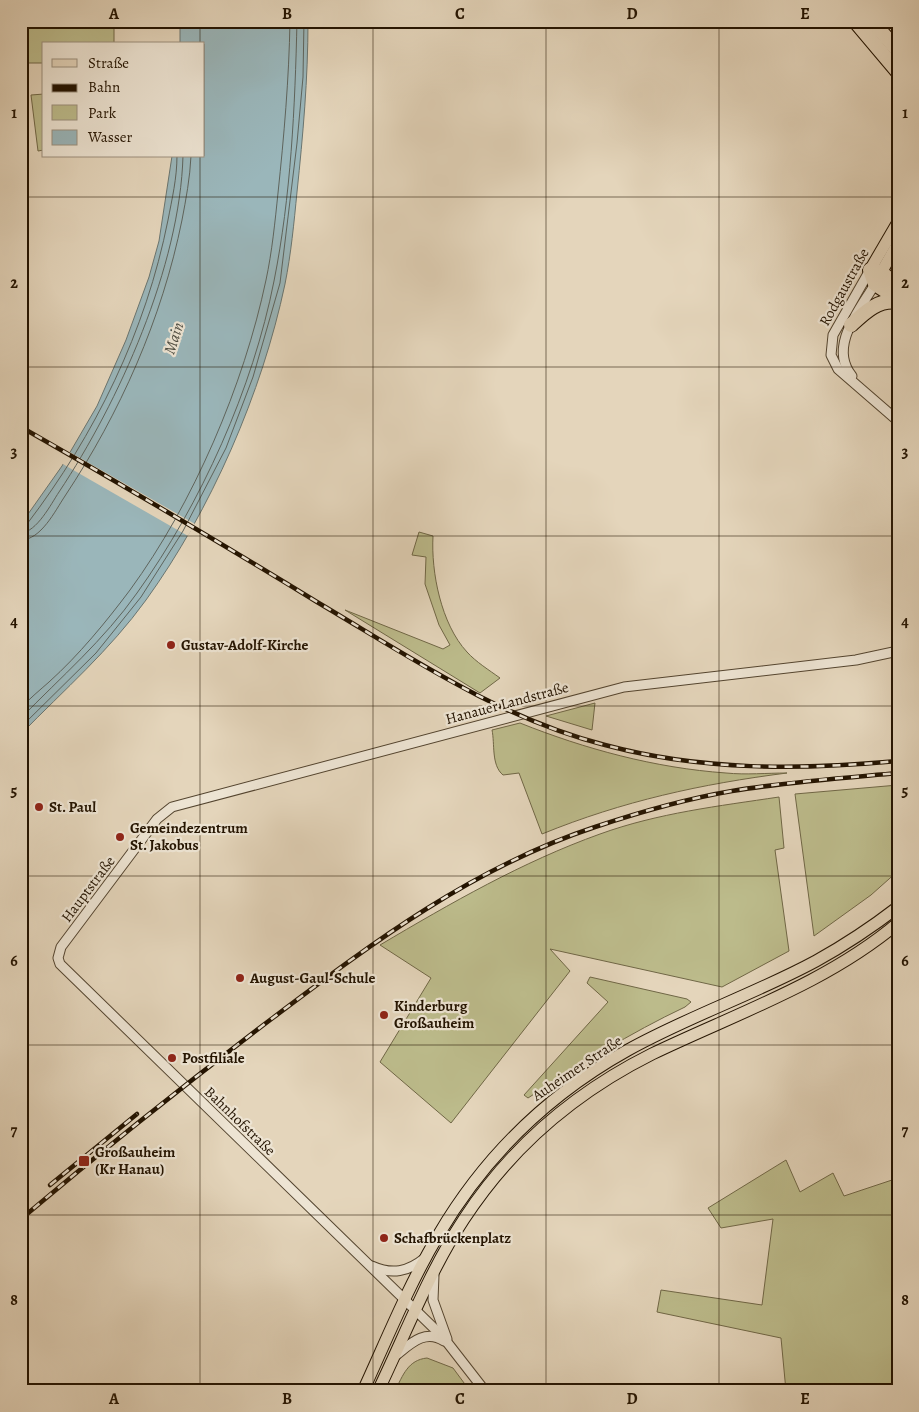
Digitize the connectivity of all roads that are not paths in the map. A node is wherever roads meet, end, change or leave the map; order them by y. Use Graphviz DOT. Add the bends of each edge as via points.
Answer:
graph roads {
  1 [pos="855,21"];
  2 [pos="872,21"];
  3 [pos="898,51"];
  4 [pos="898,72"];
  5 [pos="898,222"];
  6 [pos="898,243"];
  7 [pos="876,276"];
  8 [pos="898,287"];
  9 [pos="898,301"];
  10 [pos="851,325"];
  11 [pos="862,388"];
  12 [pos="898,421"];
  13 [pos="898,651"];
  14 [pos="144,837"];
  15 [pos="898,907"];
  16 [pos="898,923"];
  17 [pos="58,958"];
  18 [pos="427,1257"];
  19 [pos="368,1265"];
  20 [pos="437,1266"];
  21 [pos="406,1300"];
  22 [pos="416,1310"];
  23 [pos="450,1346"];
  24 [pos="395,1356"];
  25 [pos="363,1391"];
  26 [pos="378,1391"];
  27 [pos="486,1391"];
  1 -- 4 [label="highway"];
  2 -- 3 [label="highway"];
  5 -- 7 [label="main road, Rodgaustraße"];
  6 -- 7 [label="main road, Rodgaustraße"];
  7 -- 8 [label="highway"];
  7 -- 9 [label="highway"];
  7 -- 10 [label="street, Rodgaustraße"];
  7 -- 11 [label="street, Rodgaustraße" via="837,326 830,345 832,359 838,369"];
  9 -- 10 [label="highway" via="880,303"];
  10 -- 11 [label="street, Rodgaustraße" via="842,345 842,358"];
  11 -- 12 [label="street, Rodgaustraße"];
  13 -- 14 [label="street, Hanauer Landstraße" via="856,660 646,683 581,697 172,807 162,814"];
  14 -- 17 [label="street, Hauptstraße" via="61,947"];
  15 -- 18 [label="main road, Auheimer Straße" via="815,962 630,1049 561,1093 508,1140 482,1171 447,1221"];
  16 -- 20 [label="main road, Auheimer Straße" via="870,945 825,972 651,1055 578,1098 540,1129 501,1169 463,1220"];
  17 -- 19 [label="street, Bahnhofstraße" via="65,969"];
  18 -- 19 [label="street" via="399,1272"];
  18 -- 21 [label="main road, Auheimer Straße"];
  19 -- 21 [label="street, Bahnhofstraße"];
  20 -- 22 [label="main road, Auheimer Straße"];
  20 -- 23 [label="street" via="432,1284 433,1300"];
  21 -- 22 [label="street, Bahnhofstraße"];
  21 -- 25 [label="main road, Auheimer Straße"];
  22 -- 23 [label="street, Bahnhofstraße"];
  22 -- 24 [label="main road, Auheimer Straße"];
  23 -- 24 [label="street" via="440,1339 425,1336"];
  23 -- 27 [label="street"];
  24 -- 26 [label="main road, Auheimer Straße"];
}
